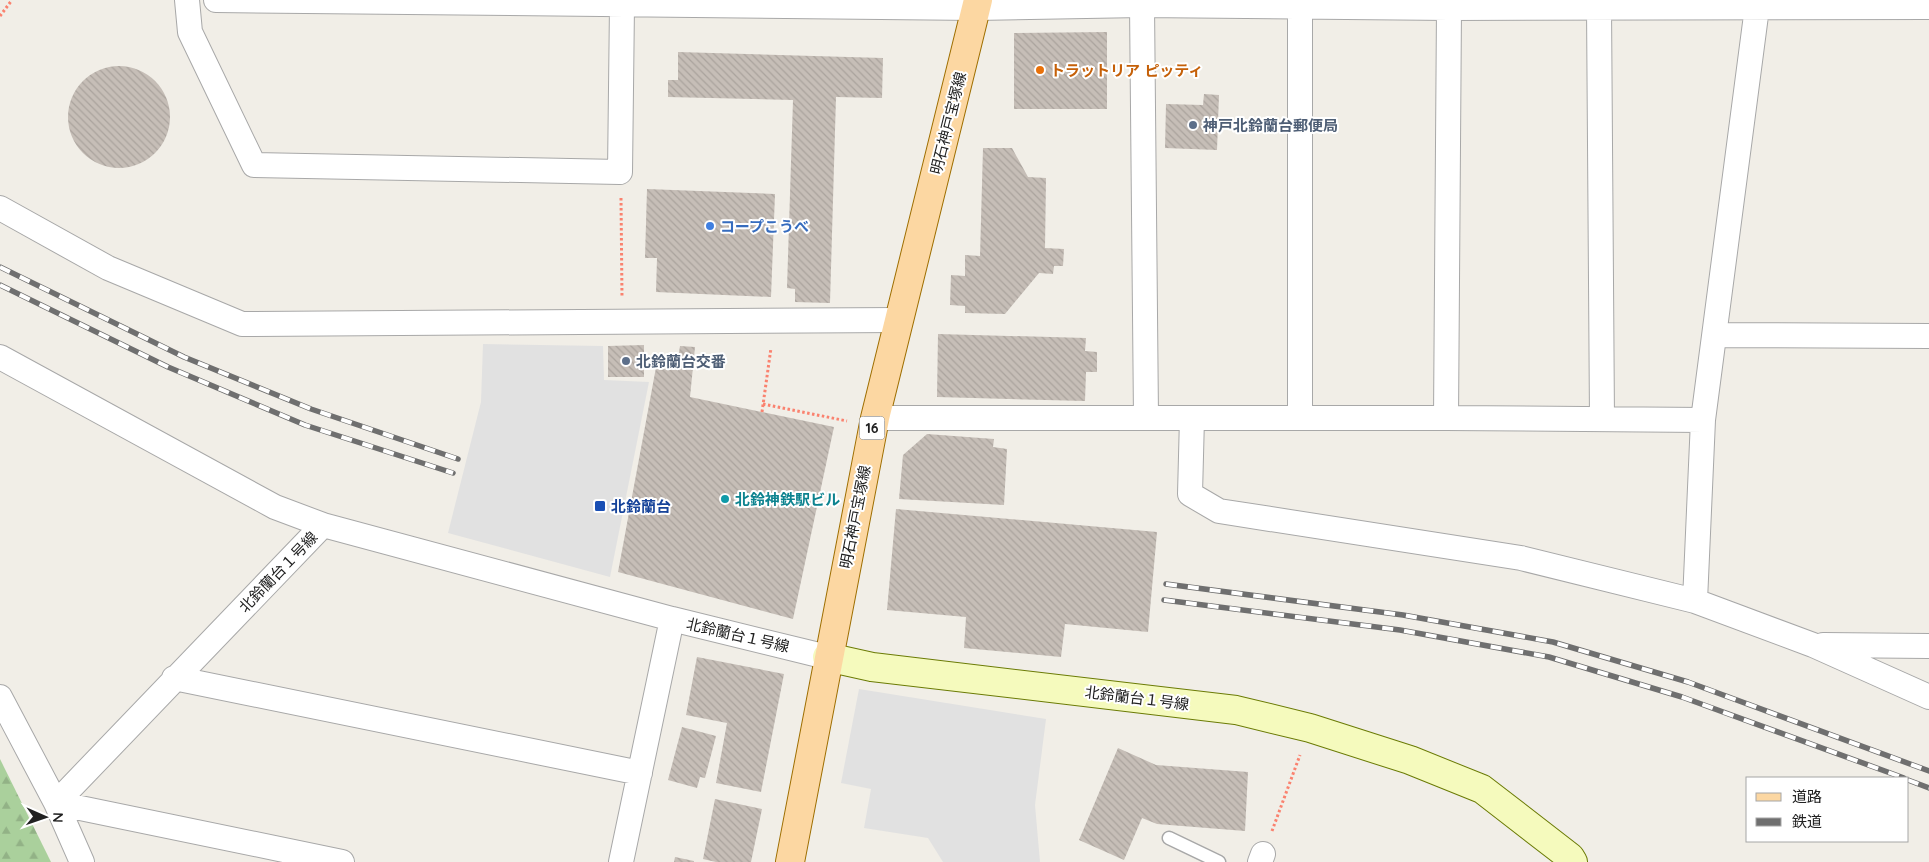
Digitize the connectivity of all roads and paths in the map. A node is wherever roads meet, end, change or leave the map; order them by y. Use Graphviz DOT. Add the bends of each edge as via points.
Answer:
graph roads {
  1 [pos="12,0"];
  2 [pos="186,0"];
  3 [pos="216,0"];
  4 [pos="354,1"];
  5 [pos="977,4"];
  6 [pos="1757,4"];
  7 [pos="622,5"];
  8 [pos="1142,5"];
  9 [pos="1300,6"];
  10 [pos="1929,6"];
  11 [pos="1599,7"];
  12 [pos="1449,8"];
  13 [pos="0,16"];
  14 [pos="620,172"];
  15 [pos="0,208"];
  16 [pos="900,320"];
  17 [pos="622,322"];
  18 [pos="1715,335"];
  19 [pos="1929,336"];
  20 [pos="771,342"];
  21 [pos="0,357"];
  22 [pos="763,404"];
  23 [pos="762,412"];
  24 [pos="1146,417"];
  25 [pos="1300,417"];
  26 [pos="874,418"];
  27 [pos="1192,418"];
  28 [pos="1446,418"];
  29 [pos="1602,419"];
  30 [pos="1704,420"];
  31 [pos="848,421"];
  32 [pos="323,525"];
  33 [pos="1695,601"];
  34 [pos="672,619"];
  35 [pos="1813,645"];
  36 [pos="1929,646"];
  37 [pos="827,657"];
  38 [pos="174,678"];
  39 [pos="0,696"];
  40 [pos="1929,697"];
  41 [pos="1310,728"];
  42 [pos="640,773"];
  43 [pos="56,803"];
  44 [pos="1169,838"];
  45 [pos="1262,858"];
  46 [pos="1574,860"];
  47 [pos="82,862"];
  48 [pos="342,862"];
  49 [pos="621,862"];
  50 [pos="790,862"];
  51 [pos="1219,862"];
  1 -- 13 [label="path"];
  2 -- 14 [label="street" via="190,32 254,166"];
  3 -- 4 [label="street"];
  4 -- 7 [label="street"];
  5 -- 7 [label="street"];
  5 -- 8 [label="street"];
  5 -- 16 [label="main road, 明石神戸宝塚線 / 16"];
  6 -- 10 [label="street"];
  6 -- 11 [label="street"];
  6 -- 18 [label="street"];
  7 -- 14 [label="street"];
  8 -- 9 [label="street"];
  8 -- 24 [label="street"];
  9 -- 12 [label="street"];
  9 -- 25 [label="street"];
  11 -- 12 [label="street"];
  11 -- 29 [label="street"];
  12 -- 28 [label="street"];
  14 -- 17 [label="path"];
  15 -- 17 [label="street" via="108,268 242,324"];
  16 -- 17 [label="street"];
  16 -- 26 [label="main road, 明石神戸宝塚線 / 16"];
  18 -- 19 [label="street"];
  18 -- 30 [label="street"];
  20 -- 22 [label="path"];
  21 -- 32 [label="street" via="275,507"];
  22 -- 23 [label="path"];
  22 -- 31 [label="path"];
  24 -- 26 [label="street"];
  24 -- 27 [label="street"];
  25 -- 27 [label="street"];
  25 -- 28 [label="street"];
  26 -- 37 [label="main road, 明石神戸宝塚線 / 16"];
  27 -- 33 [label="street" via="1190,494 1219,511 1521,558"];
  28 -- 29 [label="street"];
  29 -- 30 [label="street"];
  30 -- 33 [label="street"];
  32 -- 34 [label="street, 北鈴蘭台１号線"];
  32 -- 38 [label="street, 北鈴蘭台１号線"];
  33 -- 35 [label="street"];
  34 -- 37 [label="street, 北鈴蘭台１号線"];
  34 -- 42 [label="street"];
  35 -- 36 [label="street"];
  35 -- 40 [label="street"];
  37 -- 41 [label="street, 北鈴蘭台１号線" via="872,668 1236,710"];
  37 -- 50 [label="main road, 明石神戸宝塚線 / 16"];
  38 -- 42 [label="street"];
  38 -- 43 [label="street, 北鈴蘭台１号線"];
  39 -- 43 [label="street"];
  41 -- 45 [label="path"];
  41 -- 46 [label="street, 北鈴蘭台１号線" via="1410,760 1482,789"];
  42 -- 49 [label="street"];
  43 -- 47 [label="street"];
  43 -- 48 [label="street"];
  44 -- 51 [label="lane"];
}
